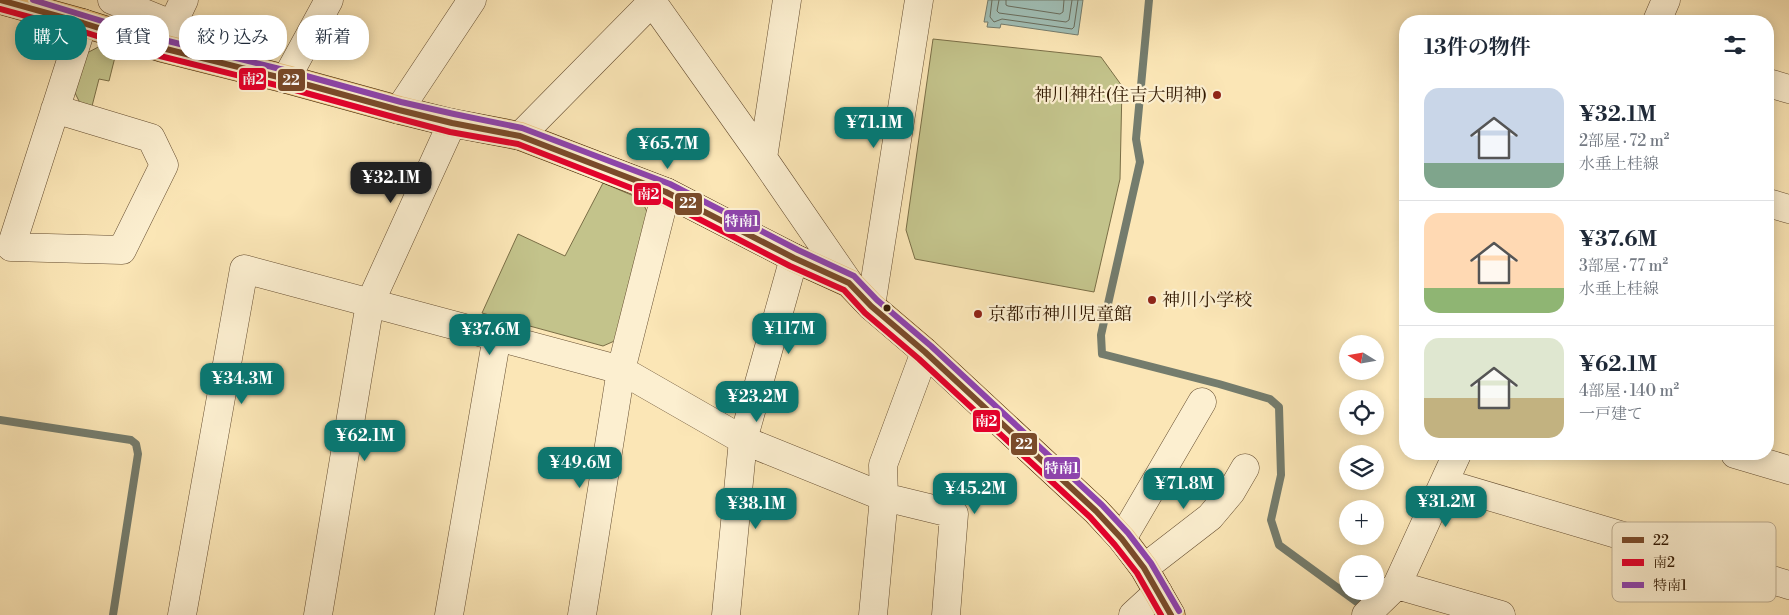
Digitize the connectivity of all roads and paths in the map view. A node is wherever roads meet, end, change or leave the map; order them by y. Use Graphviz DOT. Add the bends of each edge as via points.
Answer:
graph roads {
  1 [pos="0,0"];
  2 [pos="112,0"];
  3 [pos="184,0"];
  4 [pos="329,0"];
  5 [pos="472,0"];
  6 [pos="787,0"];
  7 [pos="920,0"];
  8 [pos="1666,0"];
  9 [pos="651,1"];
  10 [pos="54,15"];
  11 [pos="135,15"];
  12 [pos="1660,15"];
  13 [pos="169,32"];
  14 [pos="169,37"];
  15 [pos="71,60"];
  16 [pos="286,79"];
  17 [pos="1774,85"];
  18 [pos="1789,89"];
  19 [pos="55,109"];
  20 [pos="399,110"];
  21 [pos="452,123"];
  22 [pos="520,136"];
  23 [pos="763,158"];
  24 [pos="666,192"];
  25 [pos="1774,205"];
  26 [pos="1789,209"];
  27 [pos="794,258"];
  28 [pos="849,283"];
  29 [pos="370,303"];
  30 [pos="870,306"];
  31 [pos="497,336"];
  32 [pos="925,352"];
  33 [pos="621,370"];
  34 [pos="1202,402"];
  35 [pos="743,440"];
  36 [pos="1454,460"];
  37 [pos="1755,460"];
  38 [pos="1245,468"];
  39 [pos="1789,470"];
  40 [pos="1444,482"];
  41 [pos="884,497"];
  42 [pos="1612,532"];
  43 [pos="1122,539"];
  44 [pos="1144,568"];
  45 [pos="1776,581"];
  46 [pos="1397,585"];
  47 [pos="1789,585"];
  48 [pos="1158,592"];
  49 [pos="182,615"];
  50 [pos="318,615"];
  51 [pos="449,615"];
  52 [pos="582,615"];
  53 [pos="726,615"];
  54 [pos="873,615"];
  55 [pos="946,615"];
  56 [pos="1133,615"];
  57 [pos="1172,615"];
  58 [pos="1366,615"];
  59 [pos="1498,615"];
  1 -- 10 [label="main road"];
  2 -- 11 [label="street"];
  3 -- 13 [label="street"];
  4 -- 16 [label="street"];
  5 -- 20 [label="street"];
  6 -- 23 [label="street"];
  7 -- 30 [label="street"];
  8 -- 12 [label="street"];
  9 -- 22 [label="street"];
  9 -- 23 [label="street"];
  14 -- 16 [label="main road"];
  15 -- 19 [label="street"];
  16 -- 20 [label="main road"];
  17 -- 18 [label="street"];
  19 -- 19 [label="street" via="11,248 122,250 164,165 151,138"];
  20 -- 21 [label="main road"];
  21 -- 22 [label="main road"];
  21 -- 29 [label="street"];
  22 -- 24 [label="main road"];
  23 -- 28 [label="street"];
  24 -- 27 [label="main road"];
  24 -- 33 [label="street"];
  25 -- 26 [label="street"];
  27 -- 28 [label="main road"];
  27 -- 35 [label="street"];
  28 -- 30 [label="main road"];
  29 -- 31 [label="street"];
  29 -- 49 [label="street" via="244,270"];
  29 -- 50 [label="street"];
  30 -- 32 [label="main road"];
  31 -- 33 [label="street"];
  31 -- 51 [label="street"];
  32 -- 41 [label="street" via="883,465"];
  32 -- 43 [label="main road" via="1096,510"];
  33 -- 35 [label="street"];
  33 -- 52 [label="street"];
  34 -- 43 [label="street"];
  35 -- 41 [label="street"];
  35 -- 53 [label="street"];
  36 -- 40 [label="street"];
  37 -- 39 [label="street"];
  38 -- 44 [label="street" via="1231,492 1210,517"];
  40 -- 42 [label="street"];
  40 -- 46 [label="street"];
  41 -- 54 [label="street"];
  41 -- 55 [label="street" via="954,514"];
  43 -- 44 [label="main road"];
  44 -- 48 [label="main road"];
  45 -- 47 [label="street"];
  46 -- 58 [label="street"];
  46 -- 59 [label="street"];
  48 -- 56 [label="street"];
  48 -- 57 [label="main road"];
}
